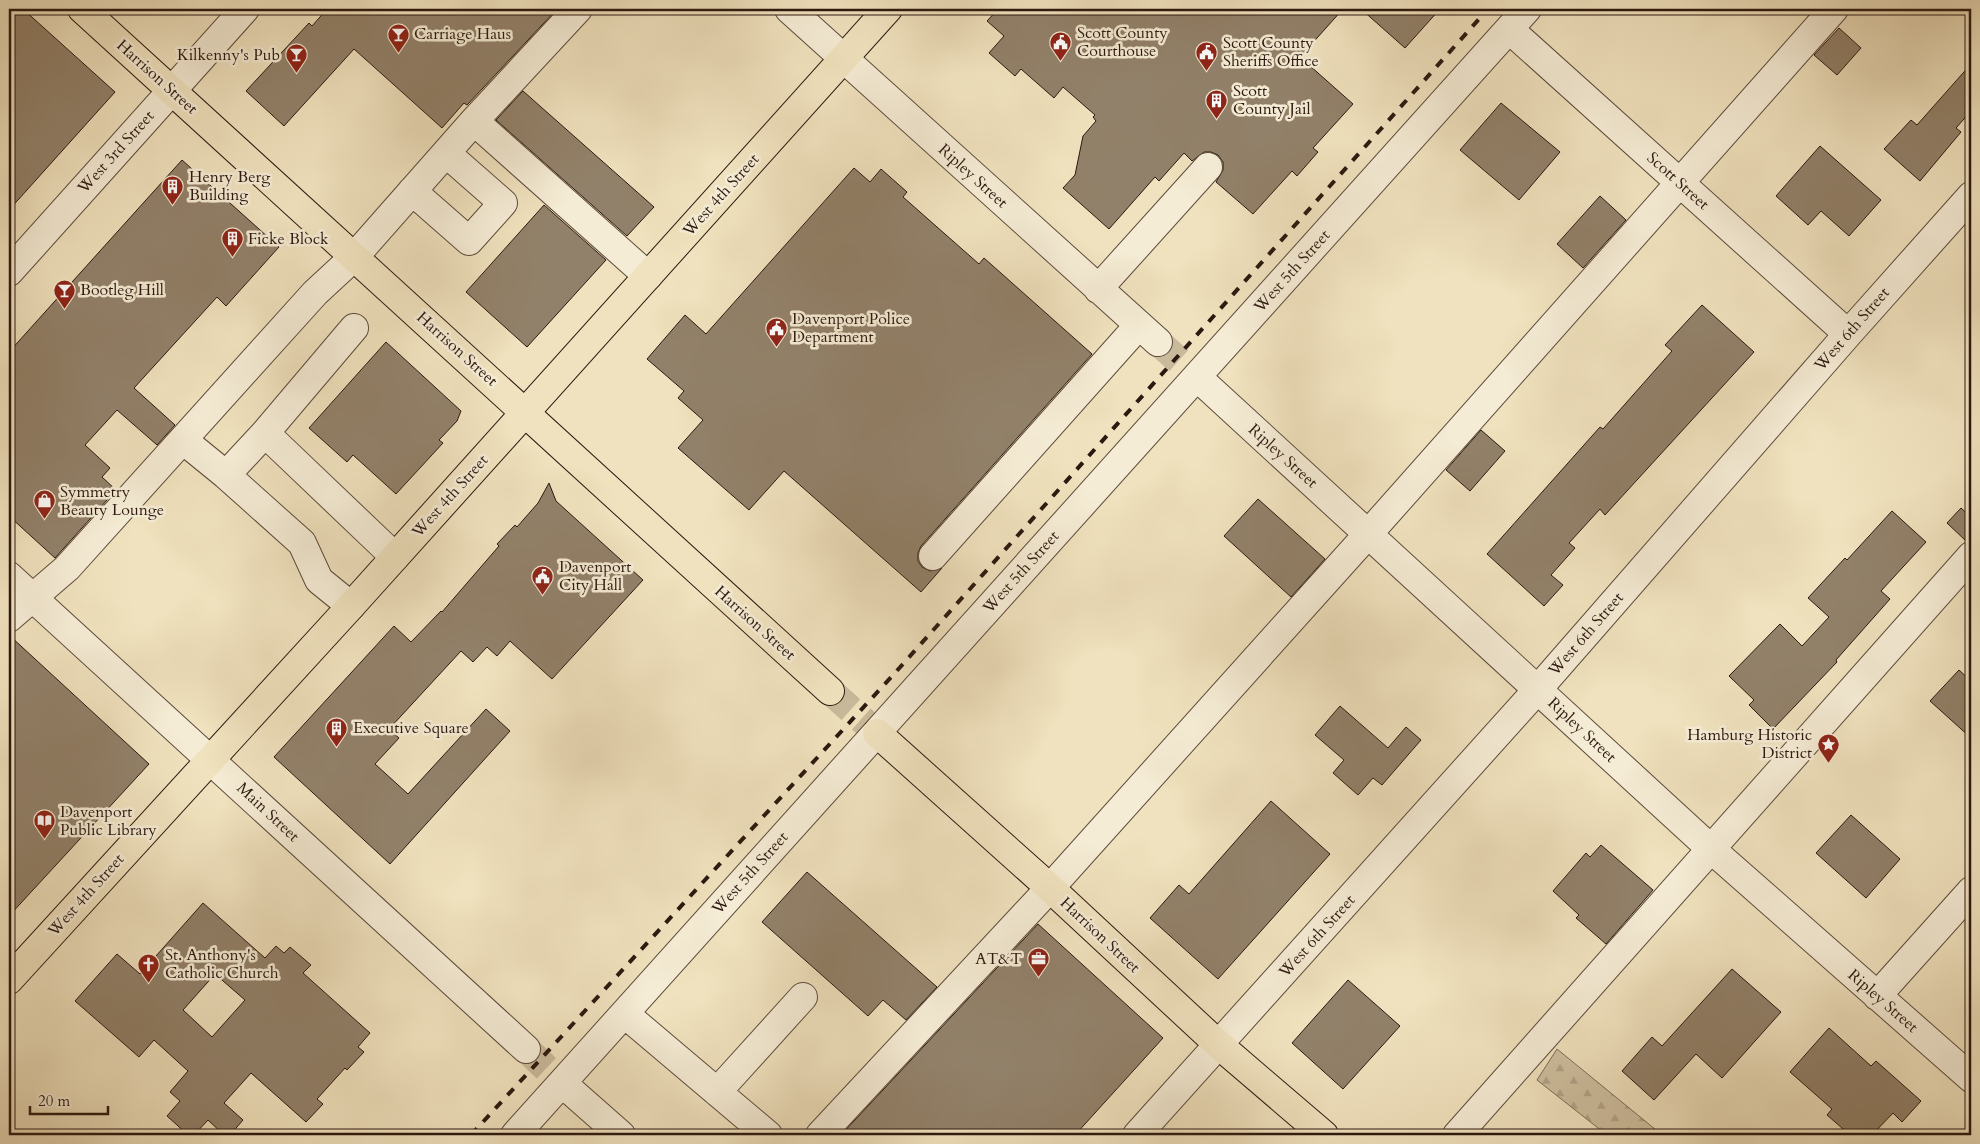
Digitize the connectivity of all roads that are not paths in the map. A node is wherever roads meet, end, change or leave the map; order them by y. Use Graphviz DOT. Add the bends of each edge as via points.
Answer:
graph roads {
  1 [pos="82,9"];
  2 [pos="244,9"];
  3 [pos="578,9"];
  4 [pos="789,9"];
  5 [pos="888,9"];
  6 [pos="1527,9"];
  7 [pos="1834,9"];
  8 [pos="1509,29"];
  9 [pos="843,58"];
  10 [pos="172,90"];
  11 [pos="474,121"];
  12 [pos="446,153"];
  13 [pos="1208,167"];
  14 [pos="1679,182"];
  15 [pos="412,191"];
  16 [pos="1971,196"];
  17 [pos="355,256"];
  18 [pos="9,272"];
  19 [pos="648,276"];
  20 [pos="1098,289"];
  21 [pos="354,328"];
  22 [pos="1848,334"];
  23 [pos="1196,377"];
  24 [pos="525,412"];
  25 [pos="264,434"];
  26 [pos="183,440"];
  27 [pos="226,475"];
  28 [pos="1369,533"];
  29 [pos="933,556"];
  30 [pos="1971,556"];
  31 [pos="395,557"];
  32 [pos="9,576"];
  33 [pos="33,599"];
  34 [pos="351,606"];
  35 [pos="9,618"];
  36 [pos="1538,689"];
  37 [pos="830,691"];
  38 [pos="877,733"];
  39 [pos="210,760"];
  40 [pos="1711,849"];
  41 [pos="1050,888"];
  42 [pos="1971,891"];
  43 [pos="9,980"];
  44 [pos="1877,996"];
  45 [pos="803,997"];
  46 [pos="624,1014"];
  47 [pos="1219,1046"];
  48 [pos="526,1049"];
  49 [pos="1971,1078"];
  50 [pos="562,1082"];
  51 [pos="717,1092"];
  52 [pos="515,1135"];
  53 [pos="620,1135"];
  54 [pos="768,1135"];
  55 [pos="820,1135"];
  56 [pos="1138,1135"];
  57 [pos="1324,1135"];
  58 [pos="1457,1135"];
  1 -- 10 [label="main road, Harrison Street"];
  2 -- 10 [label="street, West 3rd Street"];
  3 -- 11 [label="street"];
  4 -- 9 [label="street, Ripley Street"];
  5 -- 9 [label="main road, West 4th Street"];
  6 -- 8 [label="street, West 5th Street"];
  7 -- 14 [label="street"];
  8 -- 14 [label="street, Scott Street"];
  8 -- 23 [label="street, West 5th Street"];
  9 -- 19 [label="main road, West 4th Street"];
  9 -- 20 [label="street, Ripley Street"];
  10 -- 17 [label="main road, Harrison Street"];
  10 -- 18 [label="street, West 3rd Street"];
  11 -- 12 [label="street"];
  11 -- 19 [label="street"];
  12 -- 15 [label="street"];
  12 -- 15 [label="street" via="503,204 469,241"];
  13 -- 20 [label="street"];
  14 -- 22 [label="street, Scott Street"];
  14 -- 28 [label="street"];
  15 -- 17 [label="street"];
  16 -- 22 [label="street, West 6th Street"];
  17 -- 24 [label="main road, Harrison Street"];
  17 -- 26 [label="street" via="315,293"];
  19 -- 24 [label="main road, West 4th Street"];
  20 -- 29 [label="street, Ripley Street" via="1148,334"];
  21 -- 25 [label="street"];
  22 -- 36 [label="street, West 6th Street"];
  23 -- 28 [label="street, Ripley Street"];
  23 -- 38 [label="street, West 5th Street"];
  24 -- 31 [label="main road, West 4th Street"];
  24 -- 37 [label="main road, Harrison Street"];
  25 -- 27 [label="street"];
  25 -- 31 [label="street"];
  26 -- 27 [label="street"];
  26 -- 33 [label="street" via="67,568"];
  27 -- 34 [label="street" via="302,543 319,580"];
  28 -- 36 [label="street, Ripley Street"];
  28 -- 41 [label="street"];
  30 -- 40 [label="street"];
  31 -- 34 [label="main road, West 4th Street"];
  32 -- 33 [label="street, Main Street"];
  33 -- 35 [label="street"];
  33 -- 39 [label="street, Main Street"];
  34 -- 39 [label="main road, West 4th Street"];
  36 -- 40 [label="street, Ripley Street"];
  36 -- 47 [label="street, West 6th Street"];
  38 -- 41 [label="main road, Harrison Street"];
  38 -- 46 [label="street, West 5th Street"];
  39 -- 43 [label="main road, West 4th Street"];
  39 -- 48 [label="street, Main Street"];
  40 -- 44 [label="street, Ripley Street"];
  40 -- 58 [label="street"];
  41 -- 47 [label="main road, Harrison Street"];
  41 -- 55 [label="street"];
  42 -- 44 [label="street"];
  44 -- 49 [label="street, Ripley Street"];
  45 -- 51 [label="street"];
  46 -- 50 [label="street, West 5th Street"];
  46 -- 51 [label="street"];
  47 -- 56 [label="street, West 6th Street"];
  47 -- 57 [label="main road, Harrison Street"];
  50 -- 52 [label="street, West 5th Street"];
  50 -- 53 [label="street"];
  51 -- 54 [label="street"];
}
